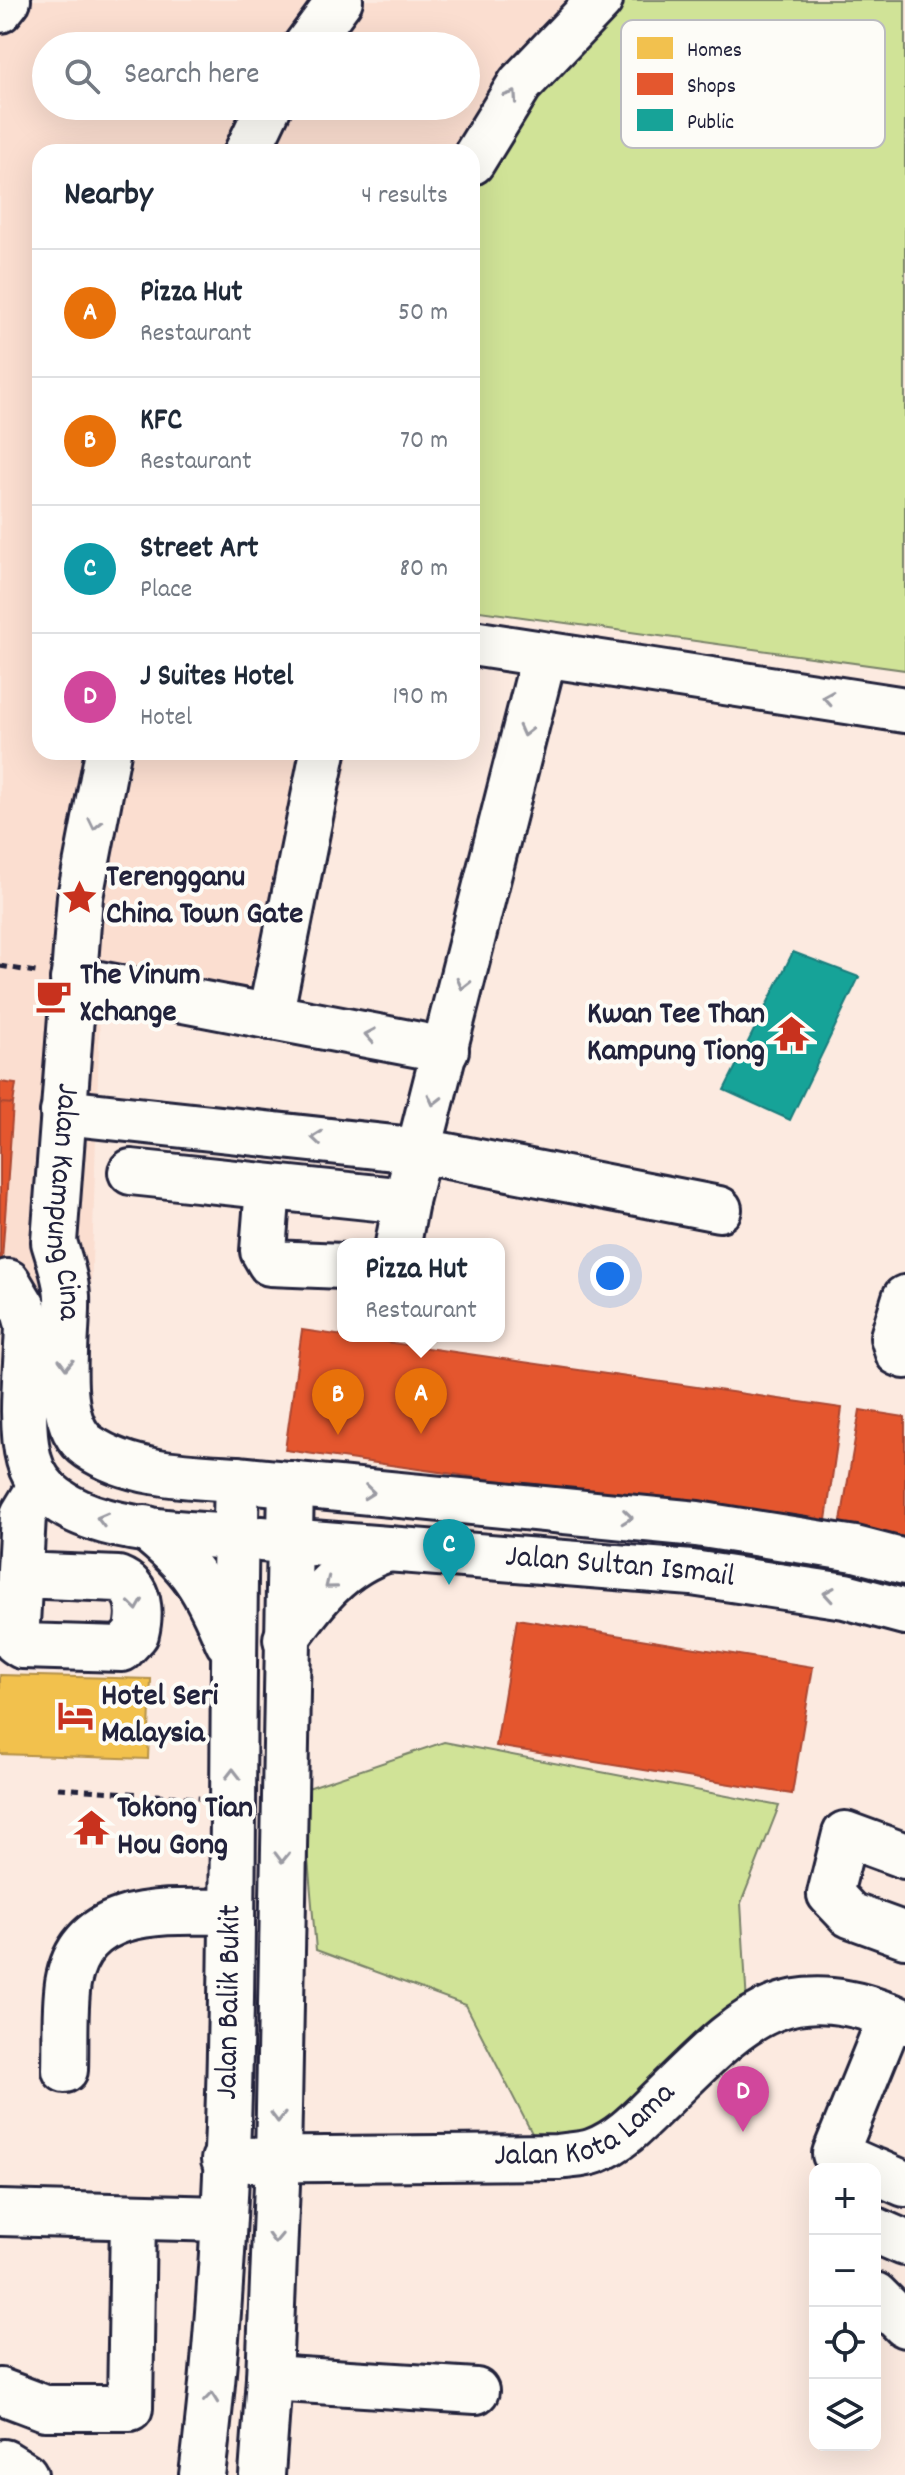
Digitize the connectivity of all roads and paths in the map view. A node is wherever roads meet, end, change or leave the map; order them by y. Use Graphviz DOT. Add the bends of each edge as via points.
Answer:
graph roads {
  1 [pos="8,0"];
  2 [pos="340,0"];
  3 [pos="600,0"];
  4 [pos="0,10"];
  5 [pos="316,32"];
  6 [pos="262,120"];
  7 [pos="251,144"];
  8 [pos="480,149"];
  9 [pos="480,644"];
  10 [pos="544,656"];
  11 [pos="905,710"];
  12 [pos="106,760"];
  13 [pos="321,760"];
  14 [pos="73,979"];
  15 [pos="270,1017"];
  16 [pos="446,1050"];
  17 [pos="63,1112"];
  18 [pos="364,1143"];
  19 [pos="422,1151"];
  20 [pos="131,1172"];
  21 [pos="268,1187"];
  22 [pos="361,1197"];
  23 [pos="406,1201"];
  24 [pos="719,1209"];
  25 [pos="399,1238"];
  26 [pos="54,1242"];
  27 [pos="337,1266"];
  28 [pos="4,1282"];
  29 [pos="905,1298"];
  30 [pos="905,1356"];
  31 [pos="237,1479"];
  32 [pos="291,1484"];
  33 [pos="40,1487"];
  34 [pos="145,1528"];
  35 [pos="235,1537"];
  36 [pos="288,1541"];
  37 [pos="390,1549"];
  38 [pos="905,1562"];
  39 [pos="20,1575"];
  40 [pos="905,1612"];
  41 [pos="286,1639"];
  42 [pos="233,1656"];
  43 [pos="58,1788"];
  44 [pos="232,1798"];
  45 [pos="905,1856"];
  46 [pos="231,1912"];
  47 [pos="905,1935"];
  48 [pos="898,2019"];
  49 [pos="65,2070"];
  50 [pos="224,2160"];
  51 [pos="278,2160"];
  52 [pos="855,2163"];
  53 [pos="881,2174"];
  54 [pos="905,2184"];
  55 [pos="0,2213"];
  56 [pos="133,2217"];
  57 [pos="222,2219"];
  58 [pos="881,2233"];
  59 [pos="905,2243"];
  60 [pos="881,2301"];
  61 [pos="905,2325"];
  62 [pos="269,2378"];
  63 [pos="0,2391"];
  64 [pos="476,2391"];
  65 [pos="0,2469"];
  66 [pos="25,2475"];
  67 [pos="202,2475"];
  68 [pos="262,2475"];
  1 -- 4 [label="main road"];
  2 -- 5 [label="main road"];
  8 -- 3 [label="main road, one-way" via="520,84"];
  6 -- 7 [label="main road"];
  9 -- 10 [label="main road"];
  11 -- 10 [label="main road, one-way"];
  10 -- 16 [label="main road, one-way"];
  12 -- 14 [label="main road, Jalan Kampung Cina, one-way" via="80,897"];
  13 -- 15 [label="main road"];
  14 -- 15 [label="main road"];
  14 -- 17 [label="main road, Jalan Kampung Cina"];
  16 -- 15 [label="main road, one-way"];
  16 -- 19 [label="main road, one-way"];
  18 -- 17 [label="main road, one-way"];
  17 -- 26 [label="main road, Jalan Kampung Cina"];
  18 -- 19 [label="main road"];
  18 -- 22 [label="main road"];
  19 -- 23 [label="main road"];
  19 -- 24 [label="main road"];
  20 -- 21 [label="main road"];
  21 -- 22 [label="main road"];
  21 -- 27 [label="main road" via="263,1251 270,1263"];
  22 -- 23 [label="main road"];
  23 -- 25 [label="main road"];
  26 -- 28 [label="main road" via="43,1278"];
  26 -- 31 [label="main road, Jalan Kampung Cina, one-way" via="67,1293 65,1397 72,1427 87,1447 126,1464"];
  28 -- 33 [label="main road" via="23,1307 28,1325 26,1438"];
  29 -- 30 [label="main road" via="893,1337 898,1353"];
  31 -- 32 [label="main road, Jalan Sultan Ismail"];
  31 -- 35 [label="main road, Jalan Balik Bukit"];
  32 -- 36 [label="main road, Jalan Balik Bukit"];
  32 -- 38 [label="main road, Jalan Sultan Ismail, one-way" via="697,1524"];
  34 -- 33 [label="main road, Jalan Sultan Ismail, one-way" via="64,1507"];
  33 -- 39 [label="main road" via="23,1515"];
  34 -- 35 [label="main road, Jalan Sultan Ismail"];
  42 -- 34 [label="main road, one-way" via="198,1578"];
  35 -- 36 [label="main road, Jalan Sultan Ismail"];
  35 -- 42 [label="main road, Jalan Balik Bukit"];
  36 -- 37 [label="main road, Jalan Sultan Ismail"];
  36 -- 41 [label="main road, Jalan Balik Bukit"];
  40 -- 37 [label="main road, Jalan Sultan Ismail, one-way" via="845,1596 692,1573"];
  37 -- 41 [label="main road, one-way" via="363,1557 319,1593"];
  41 -- 51 [label="main road, Jalan Balik Bukit, one-way"];
  44 -- 42 [label="main road, Jalan Balik Bukit, one-way"];
  43 -- 44 [label="path"];
  44 -- 46 [label="main road, Jalan Balik Bukit"];
  45 -- 47 [label="main road" via="845,1834 830,1894 850,1915"];
  46 -- 49 [label="main road" via="144,1913 117,1919 91,1938 76,1958 68,1983"];
  46 -- 50 [label="main road, Jalan Balik Bukit"];
  48 -- 51 [label="main road, Jalan Kota Lama" via="843,2003 770,2007 737,2026 625,2134 592,2152 558,2157"];
  48 -- 52 [label="main road" via="835,2154"];
  50 -- 51 [label="main road, Jalan Kota Lama"];
  50 -- 57 [label="main road, Jalan Balik Bukit"];
  51 -- 62 [label="main road, Jalan Balik Bukit, one-way"];
  53 -- 54 [label="main road"];
  55 -- 56 [label="main road"];
  56 -- 57 [label="main road"];
  56 -- 63 [label="main road" via="130,2408 45,2408"];
  67 -- 57 [label="main road, Jalan Balik Bukit, one-way"];
  58 -- 59 [label="main road"];
  60 -- 61 [label="main road"];
  62 -- 64 [label="main road"];
  62 -- 68 [label="main road, Jalan Balik Bukit"];
  65 -- 66 [label="main road" via="4,2462"];
}
